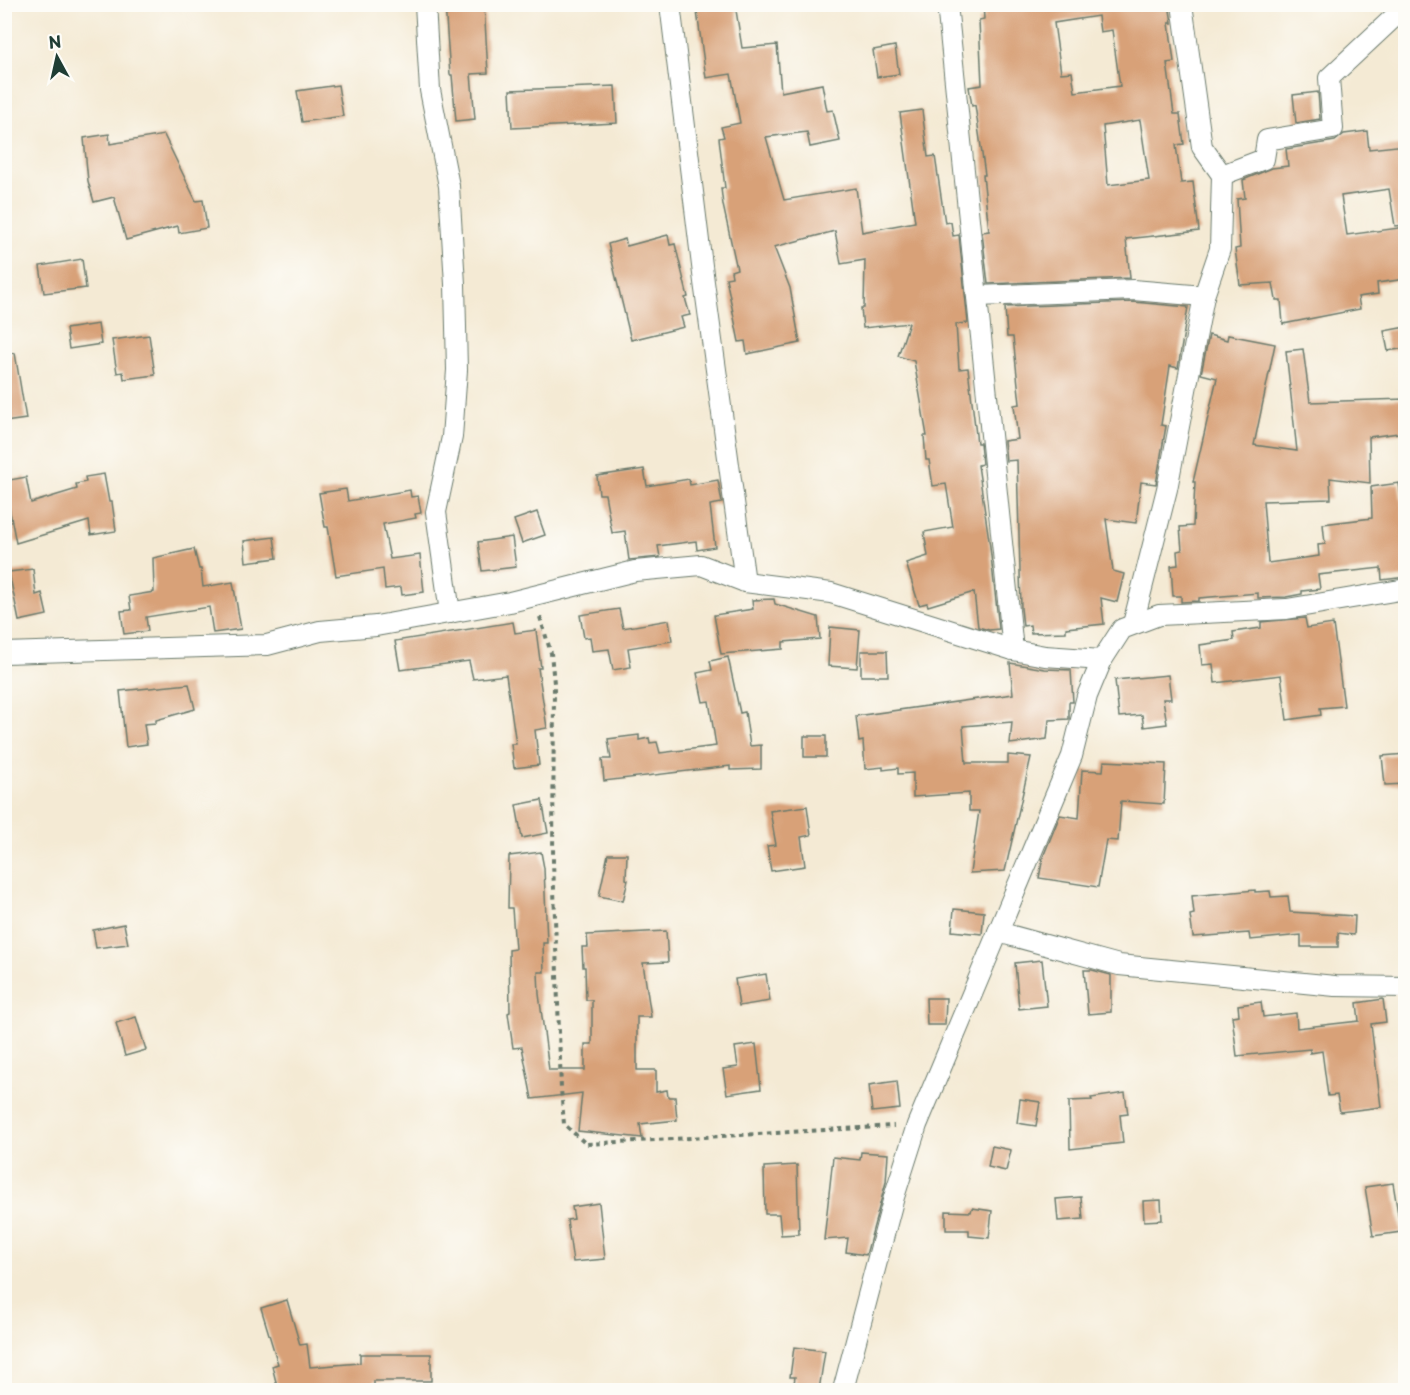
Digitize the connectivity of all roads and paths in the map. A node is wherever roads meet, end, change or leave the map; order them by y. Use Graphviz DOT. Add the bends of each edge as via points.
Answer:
graph roads {
  1 [pos="425,4"];
  2 [pos="657,4"];
  3 [pos="670,4"];
  4 [pos="947,4"];
  5 [pos="1182,4"];
  6 [pos="1406,6"];
  7 [pos="674,34"];
  8 [pos="1222,174"];
  9 [pos="1204,296"];
  10 [pos="977,297"];
  11 [pos="745,582"];
  12 [pos="1406,589"];
  13 [pos="510,602"];
  14 [pos="450,613"];
  15 [pos="1133,624"];
  16 [pos="1013,650"];
  17 [pos="4,653"];
  18 [pos="1102,660"];
  19 [pos="998,932"];
  20 [pos="1406,987"];
  21 [pos="917,1125"];
  22 [pos="843,1390"];
  1 -- 14 [label="street" via="430,90 449,186 455,284 457,370 452,437 436,512"];
  2 -- 7 [label="street"];
  3 -- 7 [label="street"];
  4 -- 10 [label="street"];
  5 -- 8 [label="street" via="1202,147"];
  6 -- 8 [label="street" via="1329,78 1333,129 1267,140 1264,159"];
  7 -- 11 [label="street"];
  8 -- 9 [label="street" via="1220,249"];
  9 -- 10 [label="street" via="1133,290"];
  9 -- 15 [label="street" via="1167,489"];
  10 -- 16 [label="street"];
  11 -- 13 [label="street" via="701,565 635,571"];
  11 -- 16 [label="street" via="831,593"];
  12 -- 15 [label="street" via="1287,609 1159,615"];
  13 -- 14 [label="street"];
  13 -- 21 [label="path" via="542,618 554,682 553,861 564,1124 586,1144"];
  14 -- 17 [label="street" via="320,631 267,645"];
  15 -- 18 [label="street" via="1122,629"];
  16 -- 18 [label="street"];
  18 -- 19 [label="street" via="1087,696 1072,756"];
  19 -- 20 [label="street" via="1119,965 1335,986"];
  19 -- 21 [label="street"];
  21 -- 22 [label="street"];
}
